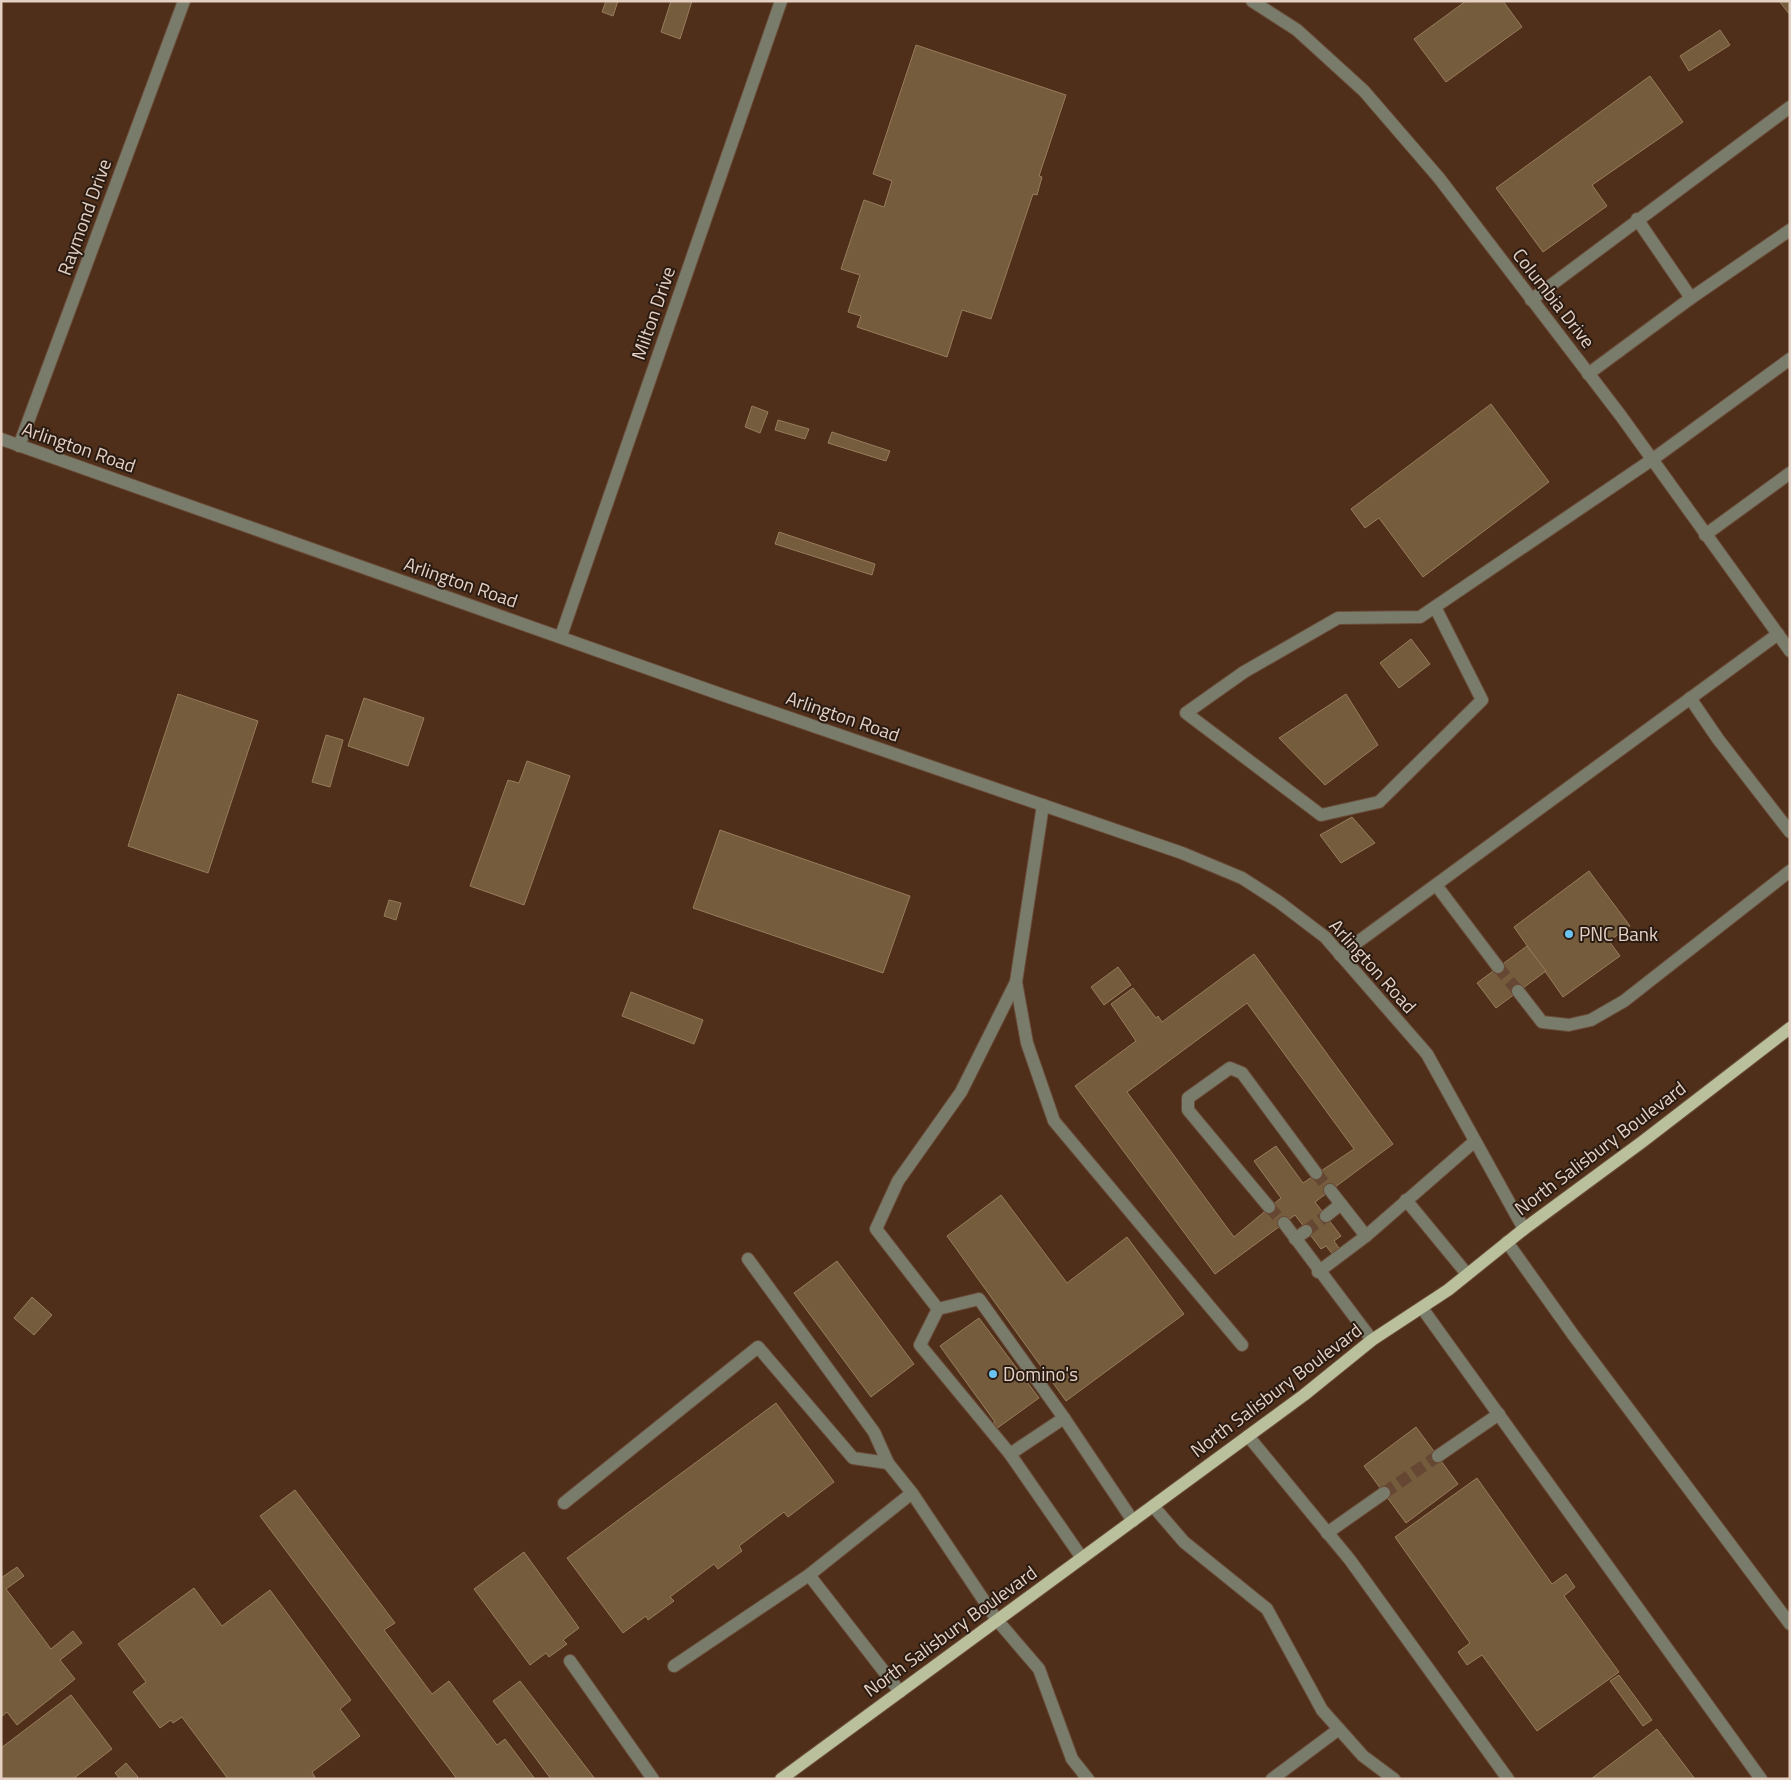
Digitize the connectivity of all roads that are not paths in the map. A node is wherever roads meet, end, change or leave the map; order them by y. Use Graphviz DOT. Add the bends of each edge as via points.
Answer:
graph roads {
  1 [pos="184,1"];
  2 [pos="781,1"];
  3 [pos="1252,1"];
  4 [pos="1790,107"];
  5 [pos="1637,219"];
  6 [pos="1790,230"];
  7 [pos="1691,298"];
  8 [pos="1531,300"];
  9 [pos="1790,359"];
  10 [pos="1588,374"];
  11 [pos="1,439"];
  12 [pos="20,446"];
  13 [pos="1653,459"];
  14 [pos="1790,473"];
  15 [pos="1705,536"];
  16 [pos="1435,607"];
  17 [pos="1778,634"];
  18 [pos="560,636"];
  19 [pos="1790,651"];
  20 [pos="1690,698"];
  21 [pos="1044,805"];
  22 [pos="1790,832"];
  23 [pos="1790,872"];
  24 [pos="1436,885"];
  25 [pos="1340,955"];
  26 [pos="1498,967"];
  27 [pos="1016,982"];
  28 [pos="1518,991"];
  29 [pos="1790,1028"];
  30 [pos="1475,1141"];
  31 [pos="1316,1173"];
  32 [pos="1330,1190"];
  33 [pos="1406,1200"];
  34 [pos="1341,1204"];
  35 [pos="1269,1207"];
  36 [pos="1326,1216"];
  37 [pos="1284,1223"];
  38 [pos="1524,1229"];
  39 [pos="1306,1230"];
  40 [pos="1366,1236"];
  41 [pos="1295,1239"];
  42 [pos="1507,1242"];
  43 [pos="748,1259"];
  44 [pos="1318,1272"];
  45 [pos="1467,1274"];
  46 [pos="1422,1308"];
  47 [pos="938,1309"];
  48 [pos="1372,1340"];
  49 [pos="1242,1345"];
  50 [pos="1499,1414"];
  51 [pos="1064,1418"];
  52 [pos="1248,1436"];
  53 [pos="1010,1454"];
  54 [pos="1438,1456"];
  55 [pos="888,1463"];
  56 [pos="912,1493"];
  57 [pos="1384,1493"];
  58 [pos="564,1503"];
  59 [pos="1153,1506"];
  60 [pos="1133,1521"];
  61 [pos="1327,1533"];
  62 [pos="1082,1558"];
  63 [pos="810,1575"];
  64 [pos="997,1620"];
  65 [pos="1790,1624"];
  66 [pos="570,1661"];
  67 [pos="674,1666"];
  68 [pos="900,1692"];
  69 [pos="1340,1729"];
  70 [pos="652,1779"];
  71 [pos="781,1779"];
  72 [pos="1088,1779"];
  73 [pos="1272,1779"];
  74 [pos="1394,1779"];
  75 [pos="1508,1779"];
  76 [pos="1762,1779"];
  1 -- 12 [label="street, Raymond Drive"];
  2 -- 18 [label="street, Milton Drive"];
  3 -- 8 [label="street, Columbia Drive" via="1297,30 1364,91 1438,178"];
  4 -- 5 [label="street"];
  5 -- 7 [label="street"];
  5 -- 8 [label="street"];
  6 -- 7 [label="street"];
  7 -- 10 [label="street"];
  8 -- 10 [label="street, Columbia Drive"];
  9 -- 13 [label="street"];
  10 -- 13 [label="street, Columbia Drive"];
  11 -- 12 [label="street, Arlington Road"];
  12 -- 18 [label="street, Arlington Road"];
  13 -- 15 [label="street, Columbia Drive"];
  13 -- 16 [label="street"];
  14 -- 15 [label="street"];
  15 -- 17 [label="street, Columbia Drive"];
  16 -- 16 [label="street" via="1420,617 1338,618 1244,672 1186,713 1321,815 1379,802 1482,700"];
  17 -- 19 [label="street, Columbia Drive"];
  17 -- 20 [label="street"];
  18 -- 21 [label="street, Arlington Road"];
  20 -- 22 [label="street"];
  20 -- 24 [label="street"];
  21 -- 25 [label="street, Arlington Road" via="1182,853 1242,878 1325,937"];
  21 -- 27 [label="street"];
  23 -- 28 [label="street" via="1624,1001 1591,1020 1569,1025 1542,1022"];
  24 -- 25 [label="street"];
  24 -- 26 [label="street"];
  25 -- 30 [label="street, Arlington Road" via="1427,1054"];
  27 -- 47 [label="street" via="961,1092 898,1181 876,1229"];
  27 -- 49 [label="street" via="1027,1043 1054,1121"];
  29 -- 38 [label="main road, North Salisbury Boulevard"];
  30 -- 33 [label="street"];
  30 -- 38 [label="street, Arlington Road"];
  31 -- 35 [label="street" via="1242,1073 1230,1068 1188,1098 1188,1110"];
  32 -- 34 [label="street"];
  33 -- 40 [label="street"];
  33 -- 45 [label="street"];
  34 -- 36 [label="street"];
  34 -- 40 [label="street"];
  37 -- 41 [label="street"];
  38 -- 42 [label="main road, North Salisbury Boulevard"];
  39 -- 41 [label="street"];
  40 -- 44 [label="street"];
  41 -- 44 [label="street"];
  42 -- 45 [label="main road, North Salisbury Boulevard"];
  42 -- 65 [label="street"];
  43 -- 55 [label="street" via="874,1432"];
  44 -- 48 [label="street"];
  45 -- 46 [label="main road, North Salisbury Boulevard"];
  46 -- 48 [label="main road, North Salisbury Boulevard"];
  46 -- 50 [label="street"];
  47 -- 51 [label="street" via="979,1299"];
  47 -- 53 [label="street" via="920,1345"];
  48 -- 52 [label="main road, North Salisbury Boulevard"];
  50 -- 54 [label="street"];
  50 -- 76 [label="street"];
  51 -- 53 [label="street"];
  51 -- 60 [label="street"];
  52 -- 59 [label="main road, North Salisbury Boulevard"];
  52 -- 61 [label="street"];
  53 -- 62 [label="street"];
  55 -- 56 [label="street"];
  55 -- 58 [label="street" via="853,1458 758,1347"];
  56 -- 63 [label="street"];
  56 -- 64 [label="street"];
  57 -- 61 [label="street"];
  59 -- 60 [label="main road, North Salisbury Boulevard"];
  59 -- 69 [label="street" via="1184,1542 1267,1609 1322,1710"];
  60 -- 62 [label="main road, North Salisbury Boulevard"];
  61 -- 75 [label="street" via="1350,1560"];
  62 -- 64 [label="main road, North Salisbury Boulevard"];
  63 -- 67 [label="street"];
  63 -- 68 [label="street"];
  64 -- 68 [label="main road, North Salisbury Boulevard"];
  64 -- 72 [label="street" via="1039,1669 1072,1759"];
  66 -- 70 [label="street"];
  68 -- 71 [label="main road, North Salisbury Boulevard"];
  69 -- 73 [label="street"];
  69 -- 74 [label="street" via="1363,1756"];
}
